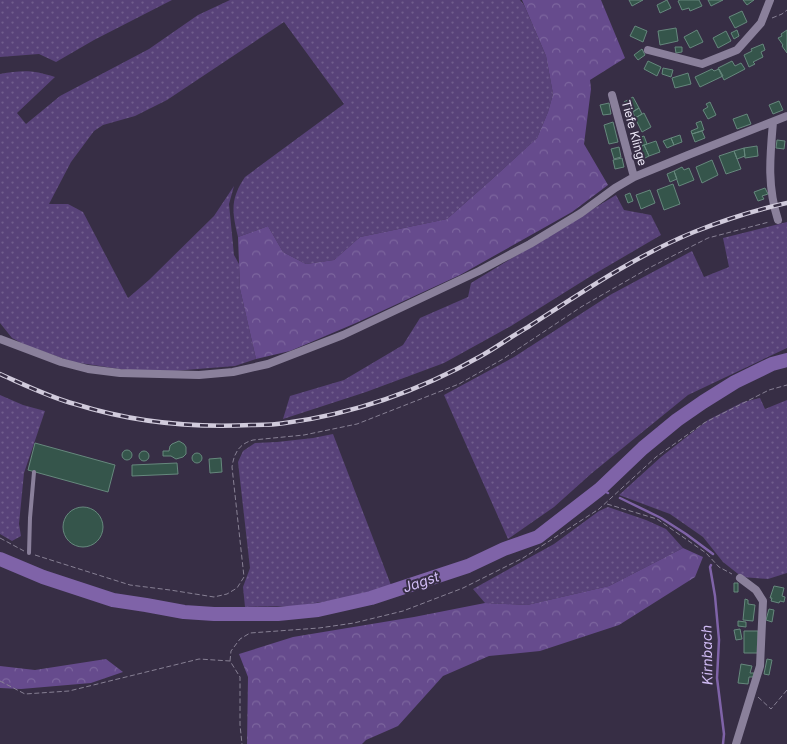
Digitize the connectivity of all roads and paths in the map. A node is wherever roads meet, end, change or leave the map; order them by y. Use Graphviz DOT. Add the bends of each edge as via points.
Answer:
graph roads {
  1 [pos="770,0"];
  2 [pos="787,10"];
  3 [pos="764,17"];
  4 [pos="648,50"];
  5 [pos="612,95"];
  6 [pos="787,116"];
  7 [pos="773,122"];
  8 [pos="634,177"];
  9 [pos="778,220"];
  10 [pos="0,339"];
  11 [pos="787,385"];
  12 [pos="34,472"];
  13 [pos="606,503"];
  14 [pos="0,538"];
  15 [pos="29,553"];
  16 [pos="740,578"];
  17 [pos="230,661"];
  18 [pos="0,681"];
  19 [pos="787,690"];
  20 [pos="751,692"];
  21 [pos="242,744"];
  22 [pos="736,744"];
  1 -- 3 [label="street"];
  2 -- 3 [label="path" via="771,18"];
  3 -- 4 [label="street" via="737,50 702,64"];
  5 -- 8 [label="street, Tiefe Klinge"];
  6 -- 7 [label="street"];
  7 -- 8 [label="street"];
  7 -- 9 [label="street" via="770,184"];
  8 -- 10 [label="street" via="581,213 479,272 342,336 268,364 199,375 120,373 61,362"];
  9 -- 15 [label="path" via="708,238 649,268 459,384 357,424 246,442 233,457 232,467 244,577 237,588 227,594 214,597 130,585"];
  11 -- 13 [label="path" via="769,390 704,424 656,457"];
  12 -- 15 [label="lane"];
  13 -- 16 [label="path" via="657,519 706,553 719,567"];
  13 -- 17 [label="path" via="523,558 462,588 403,611 354,622 250,633 240,639 231,651"];
  14 -- 15 [label="path"];
  16 -- 20 [label="street" via="756,590 763,601 760,666"];
  17 -- 18 [label="path" via="199,659 70,691 25,694"];
  17 -- 21 [label="path" via="240,677"];
  19 -- 20 [label="path" via="771,708"];
  20 -- 22 [label="street"];
}
